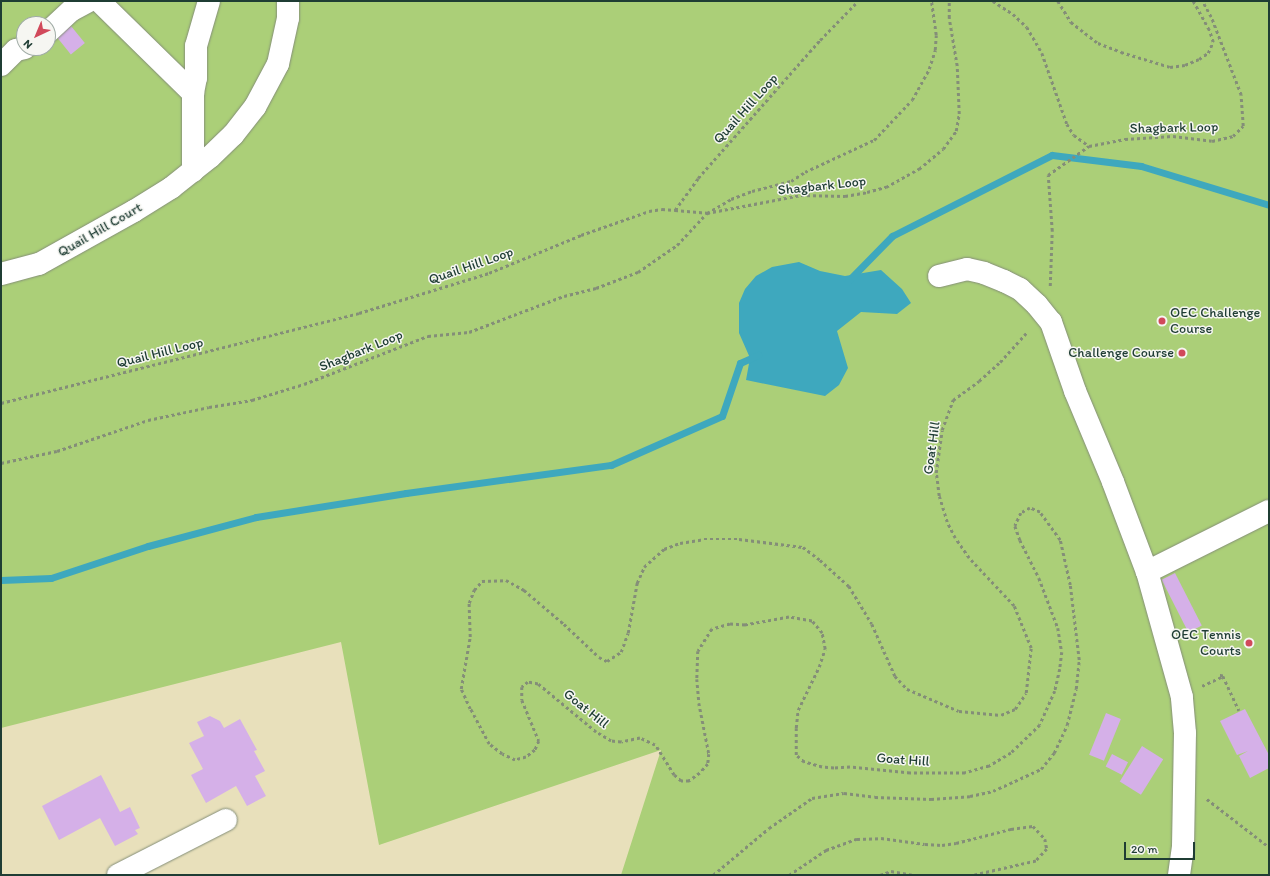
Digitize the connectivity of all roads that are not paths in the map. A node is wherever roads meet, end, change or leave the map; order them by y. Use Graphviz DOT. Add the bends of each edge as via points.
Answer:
graph roads {
  1 [pos="89,1"];
  2 [pos="99,1"];
  3 [pos="209,1"];
  4 [pos="288,1"];
  5 [pos="56,25"];
  6 [pos="16,50"];
  7 [pos="1,65"];
  8 [pos="193,93"];
  9 [pos="192,171"];
  10 [pos="1,274"];
  11 [pos="939,276"];
  12 [pos="1269,511"];
  13 [pos="1147,572"];
  14 [pos="226,820"];
  15 [pos="118,875"];
  16 [pos="1179,875"];
  1 -- 5 [label="street" via="72,10"];
  2 -- 8 [label="street"];
  3 -- 8 [label="street" via="196,46 196,78"];
  4 -- 9 [label="street, Quail Hill Court" via="288,18 278,64 255,107 233,135"];
  6 -- 7 [label="street"];
  8 -- 9 [label="street"];
  9 -- 10 [label="street, Quail Hill Court" via="171,188 134,211 39,264"];
  11 -- 13 [label="street" via="967,269 984,273 1020,289 1051,322 1075,391"];
  12 -- 13 [label="street"];
  13 -- 16 [label="street" via="1182,697 1183,847"];
  14 -- 15 [label="street"];
}
